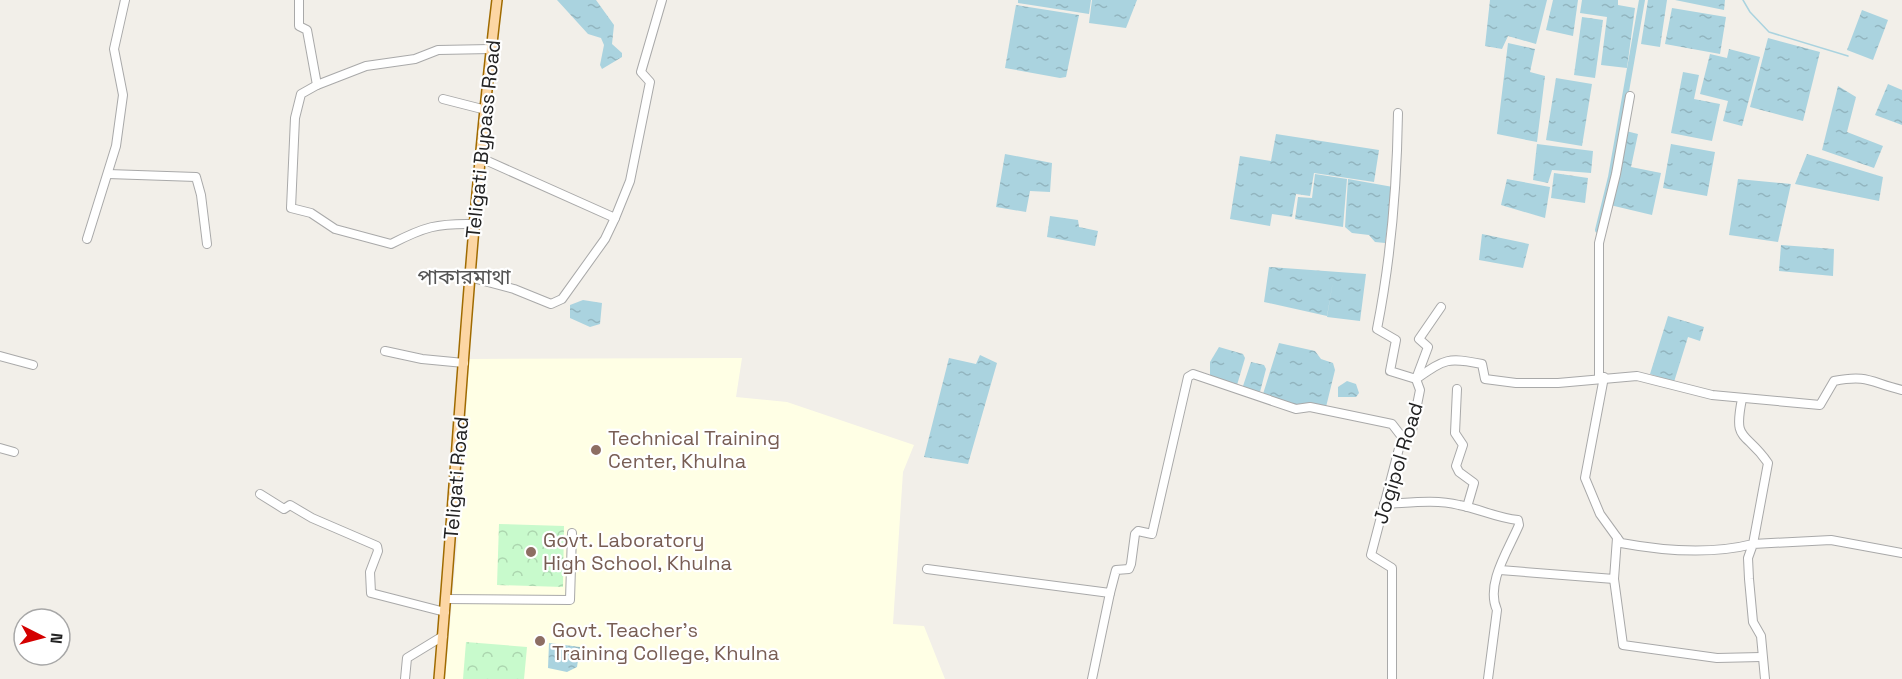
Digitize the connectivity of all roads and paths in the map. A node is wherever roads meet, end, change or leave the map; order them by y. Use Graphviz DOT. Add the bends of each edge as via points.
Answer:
graph roads {
  1 [pos="125,0"];
  2 [pos="299,0"];
  3 [pos="497,0"];
  4 [pos="662,0"];
  5 [pos="491,49"];
  6 [pos="317,85"];
  7 [pos="1630,96"];
  8 [pos="443,99"];
  9 [pos="486,110"];
  10 [pos="1398,113"];
  11 [pos="483,159"];
  12 [pos="108,174"];
  13 [pos="615,218"];
  14 [pos="475,224"];
  15 [pos="87,239"];
  16 [pos="207,244"];
  17 [pos="470,277"];
  18 [pos="1441,307"];
  19 [pos="385,351"];
  20 [pos="0,356"];
  21 [pos="464,363"];
  22 [pos="33,365"];
  23 [pos="1602,377"];
  24 [pos="1416,379"];
  25 [pos="1457,389"];
  26 [pos="1902,390"];
  27 [pos="1742,399"];
  28 [pos="1402,437"];
  29 [pos="0,448"];
  30 [pos="14,453"];
  31 [pos="260,494"];
  32 [pos="1384,504"];
  33 [pos="1467,507"];
  34 [pos="572,533"];
  35 [pos="1617,538"];
  36 [pos="1753,544"];
  37 [pos="1902,553"];
  38 [pos="927,569"];
  39 [pos="1500,570"];
  40 [pos="1614,579"];
  41 [pos="1110,593"];
  42 [pos="446,599"];
  43 [pos="445,612"];
  44 [pos="443,636"];
  45 [pos="1761,657"];
  46 [pos="405,679"];
  47 [pos="439,679"];
  48 [pos="1092,679"];
  49 [pos="1392,679"];
  50 [pos="1488,679"];
  51 [pos="1765,679"];
  1 -- 12 [label="street" via="114,49 123,94"];
  2 -- 6 [label="street" via="299,26 306,30"];
  3 -- 5 [label="main road, Teligati Bypass Road"];
  4 -- 13 [label="street" via="641,72 650,82 647,108 630,182"];
  5 -- 6 [label="street" via="438,50 415,59 366,66"];
  5 -- 9 [label="main road, Teligati Bypass Road"];
  6 -- 14 [label="street" via="301,94 295,118 291,208 311,213 335,229 391,244 424,227"];
  7 -- 23 [label="street" via="1599,243"];
  8 -- 9 [label="street"];
  9 -- 14 [label="main road, Teligati Bypass Road"];
  10 -- 24 [label="street" via="1388,275 1377,329 1396,340 1390,371"];
  11 -- 13 [label="street"];
  12 -- 15 [label="street"];
  12 -- 16 [label="street" via="196,177"];
  13 -- 17 [label="street" via="605,239 562,299 551,304"];
  14 -- 17 [label="main road, Teligati Bypass Road"];
  17 -- 21 [label="main road, Teligati Road"];
  18 -- 24 [label="street" via="1419,339 1428,347"];
  19 -- 21 [label="street"];
  20 -- 22 [label="street"];
  21 -- 42 [label="main road, Teligati Road"];
  23 -- 24 [label="street" via="1516,383 1485,379 1482,364 1443,360"];
  23 -- 27 [label="street" via="1637,376"];
  23 -- 35 [label="street" via="1586,478 1600,514"];
  24 -- 28 [label="street, Jogipol Road" via="1420,390 1412,430"];
  25 -- 33 [label="street" via="1455,434 1463,445 1456,466 1474,483"];
  26 -- 27 [label="street" via="1857,377 1834,381 1820,405"];
  27 -- 36 [label="street" via="1737,424 1740,433 1757,446 1768,463"];
  28 -- 32 [label="street, Jogipol Road"];
  28 -- 41 [label="street" via="1392,424 1310,407 1296,409 1193,374 1188,377 1152,534 1135,534 1129,569 1116,570"];
  29 -- 30 [label="street"];
  31 -- 43 [label="street" via="284,508 290,505 377,546 370,572 371,593"];
  32 -- 33 [label="street" via="1433,502"];
  32 -- 49 [label="street, Jogipol Road" via="1371,555 1392,568"];
  33 -- 39 [label="street" via="1518,520"];
  34 -- 42 [label="street" via="570,600"];
  35 -- 36 [label="street" via="1621,543 1684,550 1731,550"];
  35 -- 40 [label="street"];
  36 -- 37 [label="street" via="1831,540"];
  36 -- 45 [label="street" via="1748,558 1749,579 1753,622 1761,636"];
  38 -- 41 [label="street"];
  39 -- 40 [label="street"];
  39 -- 50 [label="street" via="1494,584 1493,602 1497,610"];
  40 -- 45 [label="street" via="1623,645 1717,658"];
  41 -- 48 [label="street"];
  42 -- 43 [label="main road, Teligati Road"];
  43 -- 44 [label="main road, Teligati Road"];
  44 -- 46 [label="street" via="407,658"];
  44 -- 47 [label="main road, Teligati Road"];
  45 -- 51 [label="street"];
}
